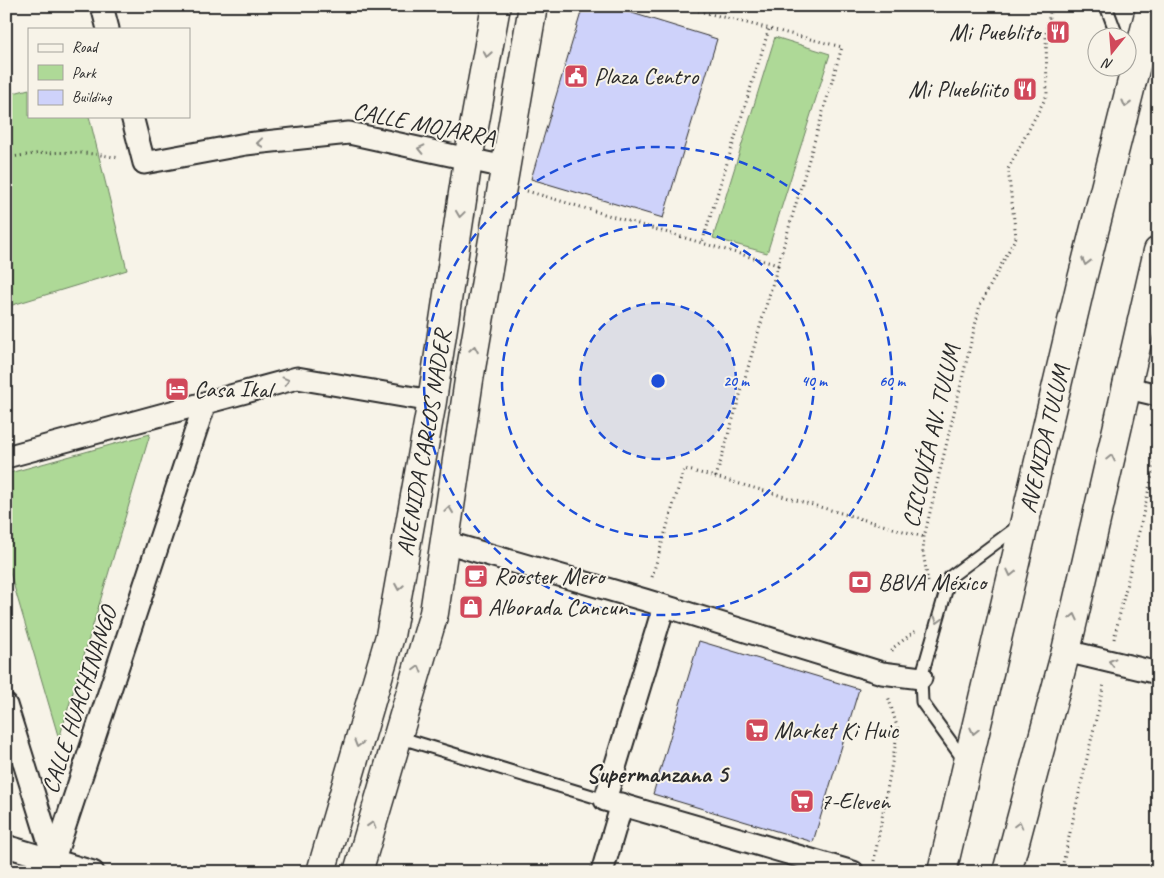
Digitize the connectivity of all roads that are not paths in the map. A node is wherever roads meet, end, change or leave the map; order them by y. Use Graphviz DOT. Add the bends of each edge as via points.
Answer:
graph roads {
  1 [pos="102,6"];
  2 [pos="496,6"];
  3 [pos="532,6"];
  4 [pos="1106,6"];
  5 [pos="1151,6"];
  6 [pos="108,28"];
  7 [pos="1114,28"];
  8 [pos="1136,50"];
  9 [pos="1127,78"];
  10 [pos="133,118"];
  11 [pos="468,160"];
  12 [pos="504,175"];
  13 [pos="1158,251"];
  14 [pos="1128,388"];
  15 [pos="1158,395"];
  16 [pos="432,401"];
  17 [pos="205,403"];
  18 [pos="6,456"];
  19 [pos="1023,522"];
  20 [pos="445,542"];
  21 [pos="655,603"];
  22 [pos="1066,651"];
  23 [pos="1158,673"];
  24 [pos="921,678"];
  25 [pos="6,705"];
  26 [pos="398,737"];
  27 [pos="967,765"];
  28 [pos="614,802"];
  29 [pos="6,846"];
  30 [pos="54,859"];
  31 [pos="93,872"];
  32 [pos="321,872"];
  33 [pos="358,872"];
  34 [pos="602,872"];
  35 [pos="853,872"];
  36 [pos="942,872"];
  37 [pos="1007,872"];
  1 -- 6 [label="street"];
  2 -- 11 [label="street, AVENIDA CARLOS NADER, one-way"];
  3 -- 12 [label="street, AVENIDA CARLOS NADER"];
  4 -- 7 [label="lane"];
  5 -- 8 [label="street, AVENIDA TULUM"];
  9 -- 19 [label="street, AVENIDA TULUM, one-way"];
  11 -- 10 [label="street, CALLE MOJARRA, one-way" via="349,132 246,144 144,163"];
  11 -- 12 [label="street, CALLE MOJARRA"];
  11 -- 16 [label="street, AVENIDA CARLOS NADER, one-way"];
  20 -- 12 [label="street, AVENIDA CARLOS NADER, one-way"];
  13 -- 14 [label="street"];
  14 -- 15 [label="street"];
  22 -- 14 [label="street, one-way"];
  17 -- 16 [label="street, one-way" via="297,378"];
  16 -- 32 [label="street, AVENIDA CARLOS NADER, one-way" via="390,636"];
  17 -- 18 [label="street"];
  17 -- 30 [label="street, CALLE HUACHINANGO"];
  19 -- 24 [label="lane, one-way" via="950,577"];
  19 -- 27 [label="street, AVENIDA TULUM, one-way"];
  20 -- 21 [label="street"];
  26 -- 20 [label="street, AVENIDA CARLOS NADER, one-way" via="434,613"];
  21 -- 24 [label="street" via="887,674"];
  21 -- 28 [label="street"];
  23 -- 22 [label="street, one-way"];
  37 -- 22 [label="street, one-way"];
  24 -- 27 [label="lane" via="922,702"];
  25 -- 30 [label="street, CALLE HUACHINANGO"];
  26 -- 28 [label="lane"];
  33 -- 26 [label="street, AVENIDA CARLOS NADER, one-way"];
  27 -- 36 [label="street, AVENIDA TULUM"];
  28 -- 34 [label="street"];
  28 -- 35 [label="street"];
  29 -- 30 [label="street"];
  30 -- 31 [label="street"];
}
